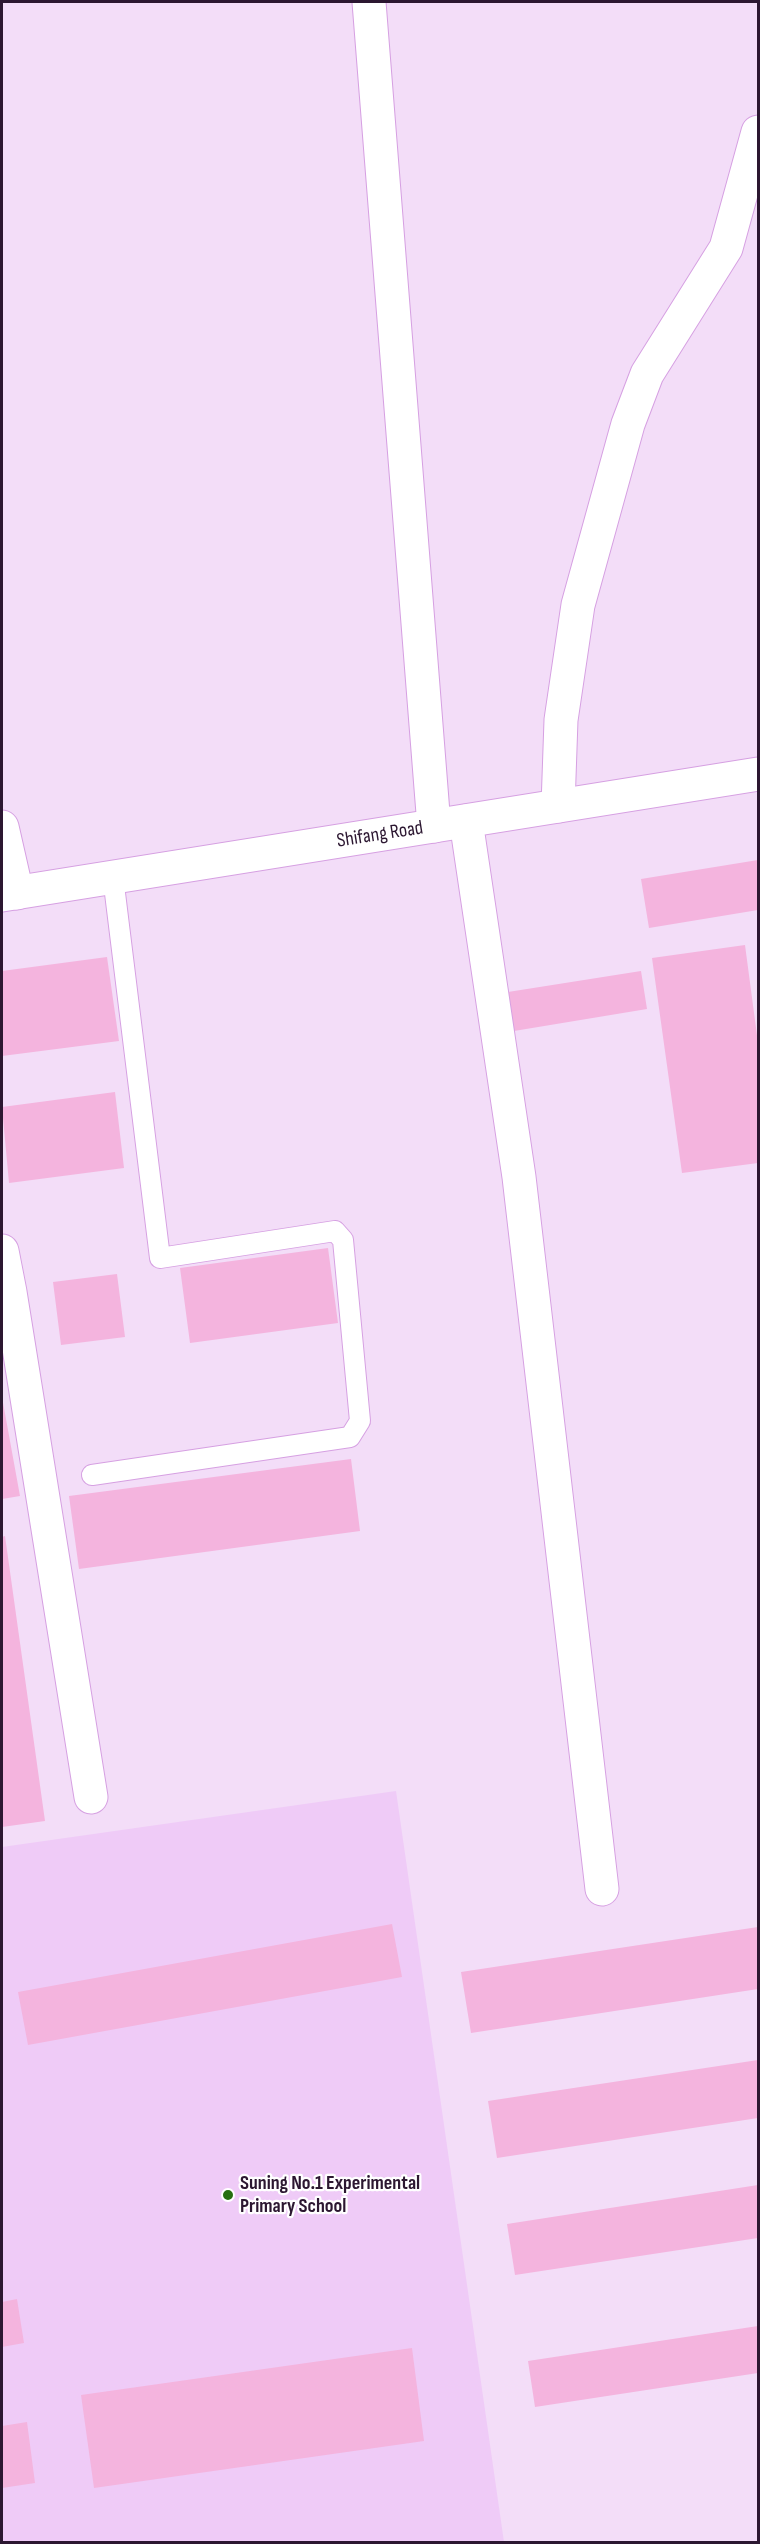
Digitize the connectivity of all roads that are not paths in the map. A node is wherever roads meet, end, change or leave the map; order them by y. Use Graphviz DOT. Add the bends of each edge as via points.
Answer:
graph roads {
  1 [pos="369,2"];
  2 [pos="759,132"];
  3 [pos="759,774"];
  4 [pos="558,806"];
  5 [pos="466,821"];
  6 [pos="434,826"];
  7 [pos="2,827"];
  8 [pos="112,877"];
  9 [pos="9,894"];
  10 [pos="2,1251"];
  11 [pos="92,1475"];
  12 [pos="91,1797"];
  13 [pos="602,1889"];
  1 -- 6 [label="street"];
  2 -- 4 [label="street" via="726,248 647,374 628,424 578,605 561,720"];
  3 -- 4 [label="street, Shifang Road"];
  4 -- 5 [label="street, Shifang Road"];
  5 -- 6 [label="street, Shifang Road"];
  5 -- 13 [label="street" via="519,1177"];
  6 -- 8 [label="street, Shifang Road"];
  7 -- 9 [label="street"];
  8 -- 9 [label="street, Shifang Road"];
  8 -- 11 [label="lane" via="160,1258 335,1231 342,1240 360,1421 350,1437"];
  10 -- 12 [label="street"];
}
